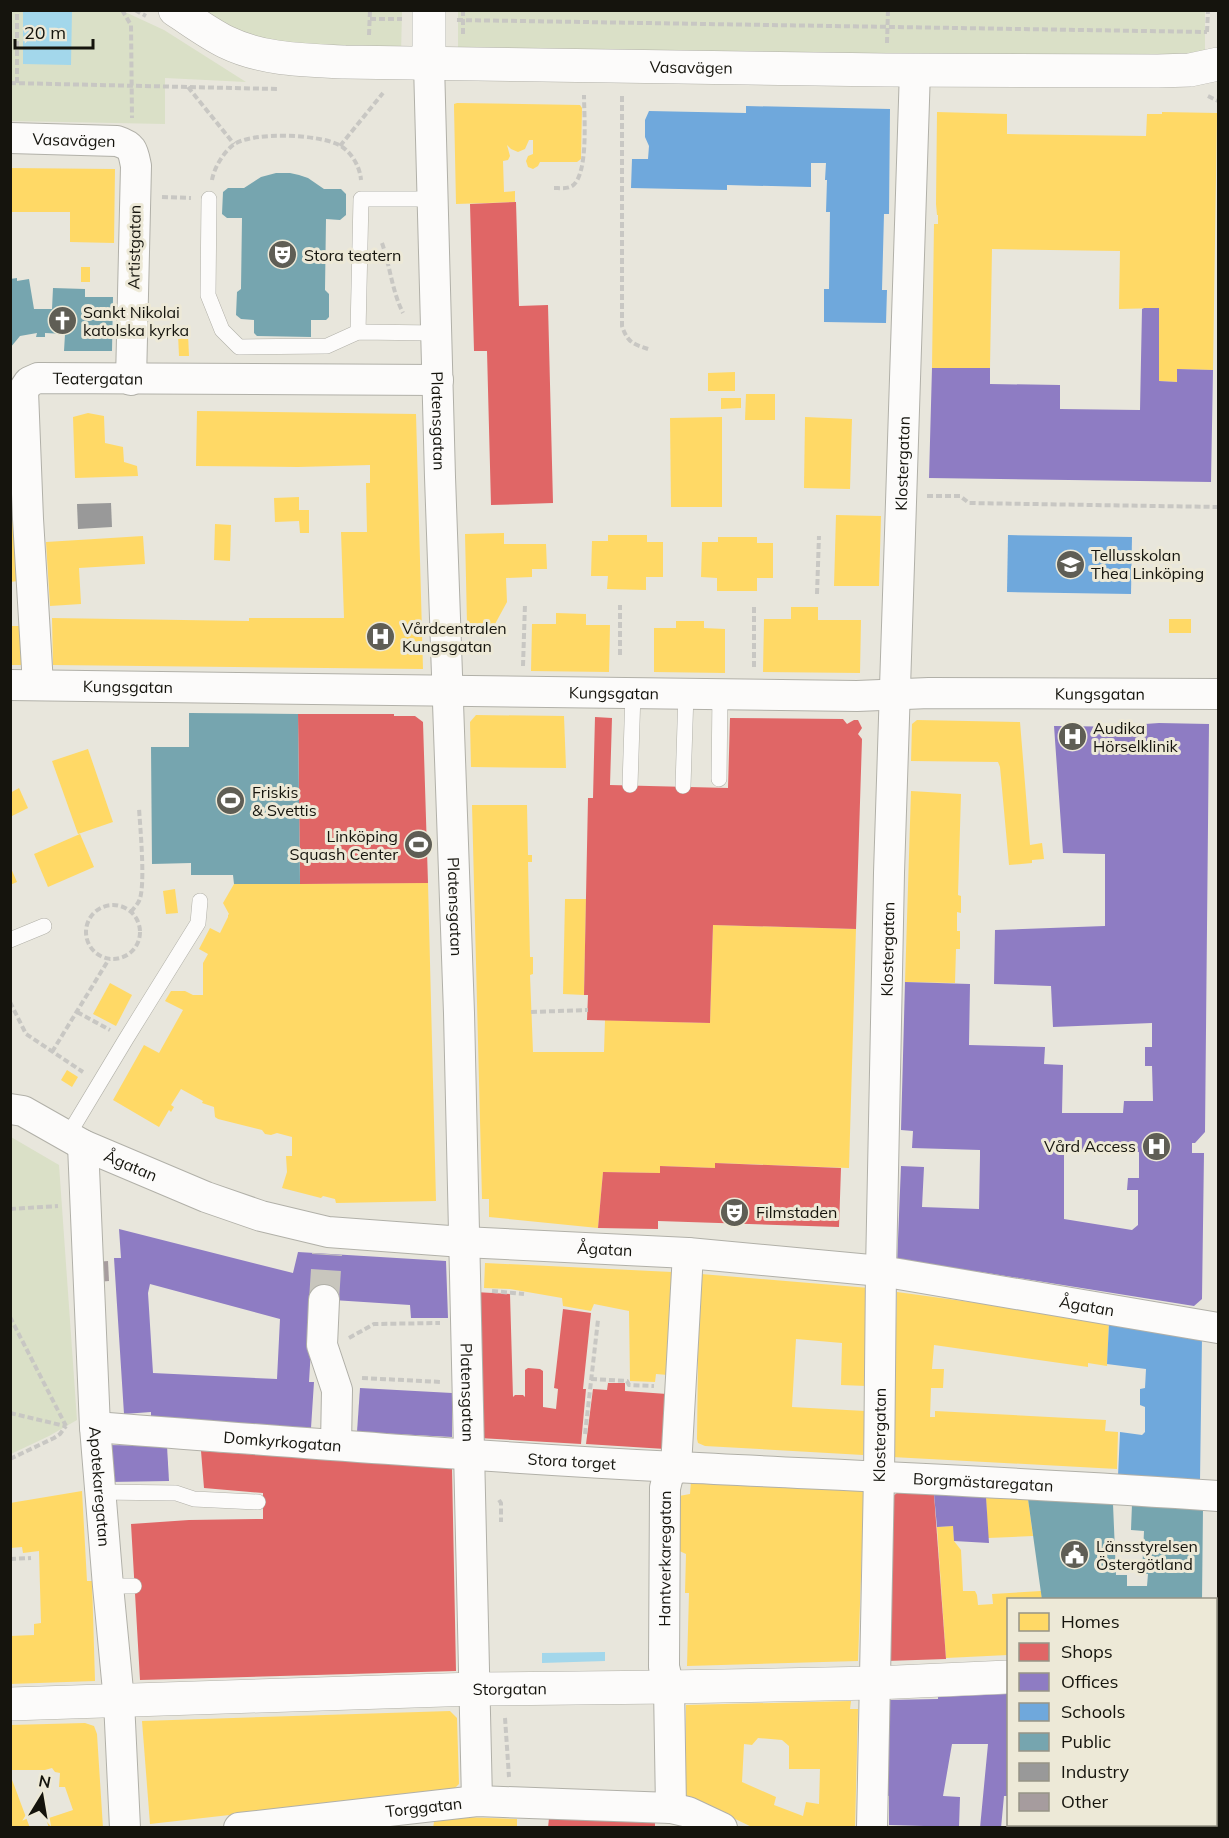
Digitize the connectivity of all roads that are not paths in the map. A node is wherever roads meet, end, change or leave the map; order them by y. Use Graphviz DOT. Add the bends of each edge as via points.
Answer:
graph roads {
  1 [pos="175,10"];
  2 [pos="429,15"];
  3 [pos="429,64"];
  4 [pos="1218,64"];
  5 [pos="915,70"];
  6 [pos="10,138"];
  7 [pos="133,152"];
  8 [pos="209,199"];
  9 [pos="434,199"];
  10 [pos="358,332"];
  11 [pos="423,333"];
  12 [pos="239,364"];
  13 [pos="131,380"];
  14 [pos="438,380"];
  15 [pos="24,685"];
  16 [pos="447,690"];
  17 [pos="633,693"];
  18 [pos="686,693"];
  19 [pos="720,694"];
  20 [pos="895,694"];
  21 [pos="1218,694"];
  22 [pos="718,779"];
  23 [pos="630,785"];
  24 [pos="683,786"];
  25 [pos="200,901"];
  26 [pos="44,926"];
  27 [pos="10,940"];
  28 [pos="15,1107"];
  29 [pos="75,1141"];
  30 [pos="463,1242"];
  31 [pos="688,1253"];
  32 [pos="880,1271"];
  33 [pos="324,1300"];
  34 [pos="1218,1329"];
  35 [pos="95,1427"];
  36 [pos="336,1445"];
  37 [pos="470,1455"];
  38 [pos="676,1467"];
  39 [pos="879,1475"];
  40 [pos="100,1492"];
  41 [pos="1218,1496"];
  42 [pos="258,1502"];
  43 [pos="1007,1677"];
  44 [pos="875,1683"];
  45 [pos="669,1687"];
  46 [pos="475,1689"];
  47 [pos="119,1701"];
  48 [pos="10,1704"];
  49 [pos="477,1801"];
  50 [pos="671,1808"];
  51 [pos="537,1815"];
  52 [pos="125,1827"];
  53 [pos="239,1827"];
  54 [pos="722,1827"];
  55 [pos="872,1827"];
  1 -- 3 [label="main road, Vasavägen" via="226,42 262,55"];
  2 -- 3 [label="main road, Platensgatan"];
  3 -- 5 [label="main road, Vasavägen"];
  3 -- 9 [label="street, Platensgatan"];
  4 -- 5 [label="main road, Vasavägen" via="1190,70"];
  5 -- 20 [label="street, Klostergatan"];
  6 -- 7 [label="street, Vasavägen" via="117,141 128,144"];
  7 -- 13 [label="street, Artistgatan" via="136,166"];
  8 -- 12 [label="lane" via="208,295"];
  9 -- 10 [label="lane" via="361,204"];
  9 -- 11 [label="street, Platensgatan"];
  10 -- 11 [label="lane"];
  10 -- 12 [label="lane" via="327,346"];
  11 -- 14 [label="street, Platensgatan"];
  12 -- 13 [label="street, Teatergatan"];
  12 -- 14 [label="street, Teatergatan"];
  13 -- 15 [label="street, Teatergatan" via="38,378 29,382 24,391 28,519"];
  14 -- 16 [label="street, Platensgatan"];
  15 -- 16 [label="street, Kungsgatan"];
  16 -- 17 [label="street, Kungsgatan"];
  16 -- 30 [label="street, Platensgatan"];
  17 -- 18 [label="street, Kungsgatan"];
  17 -- 23 [label="lane"];
  18 -- 19 [label="street, Kungsgatan"];
  18 -- 24 [label="lane"];
  19 -- 20 [label="street, Kungsgatan"];
  19 -- 22 [label="lane"];
  20 -- 21 [label="street, Kungsgatan"];
  20 -- 32 [label="street, Klostergatan"];
  25 -- 29 [label="lane" via="198,923 100,1083"];
  26 -- 27 [label="lane"];
  28 -- 29 [label="street, Ågatan"];
  29 -- 30 [label="street, Ågatan" via="173,1185 327,1243"];
  29 -- 35 [label="street, Apotekaregatan" via="85,1204"];
  30 -- 31 [label="street, Ågatan"];
  30 -- 37 [label="street, Platensgatan"];
  31 -- 32 [label="street, Ågatan"];
  31 -- 38 [label="street, Hantverkaregatan"];
  32 -- 34 [label="street, Ågatan"];
  32 -- 39 [label="street, Klostergatan"];
  33 -- 36 [label="street" via="322,1345 338,1390"];
  35 -- 36 [label="street, Domkyrkogatan"];
  35 -- 40 [label="street, Apotekaregatan"];
  36 -- 37 [label="street, Domkyrkogatan"];
  37 -- 38 [label="street, Stora torget"];
  37 -- 46 [label="street, Platensgatan"];
  38 -- 39 [label="street, Borgmästaregatan"];
  38 -- 45 [label="street, Hantverkaregatan" via="664,1488 664,1667"];
  39 -- 41 [label="street, Borgmästaregatan"];
  39 -- 44 [label="street, Klostergatan"];
  40 -- 42 [label="lane" via="176,1493 194,1499"];
  40 -- 47 [label="street, Apotekaregatan" via="121,1586"];
  43 -- 44 [label="main road, Storgatan"];
  44 -- 45 [label="main road, Storgatan"];
  44 -- 55 [label="street, Klostergatan"];
  45 -- 46 [label="main road, Storgatan"];
  45 -- 50 [label="street"];
  46 -- 47 [label="main road, Storgatan"];
  46 -- 49 [label="street, Platensgatan"];
  47 -- 48 [label="main road, Storgatan"];
  47 -- 52 [label="street, Apotekaregatan"];
  49 -- 51 [label="street, Torggatan"];
  49 -- 53 [label="street, Torggatan"];
  50 -- 51 [label="street, Torggatan"];
  50 -- 54 [label="street, Torggatan"];
}
